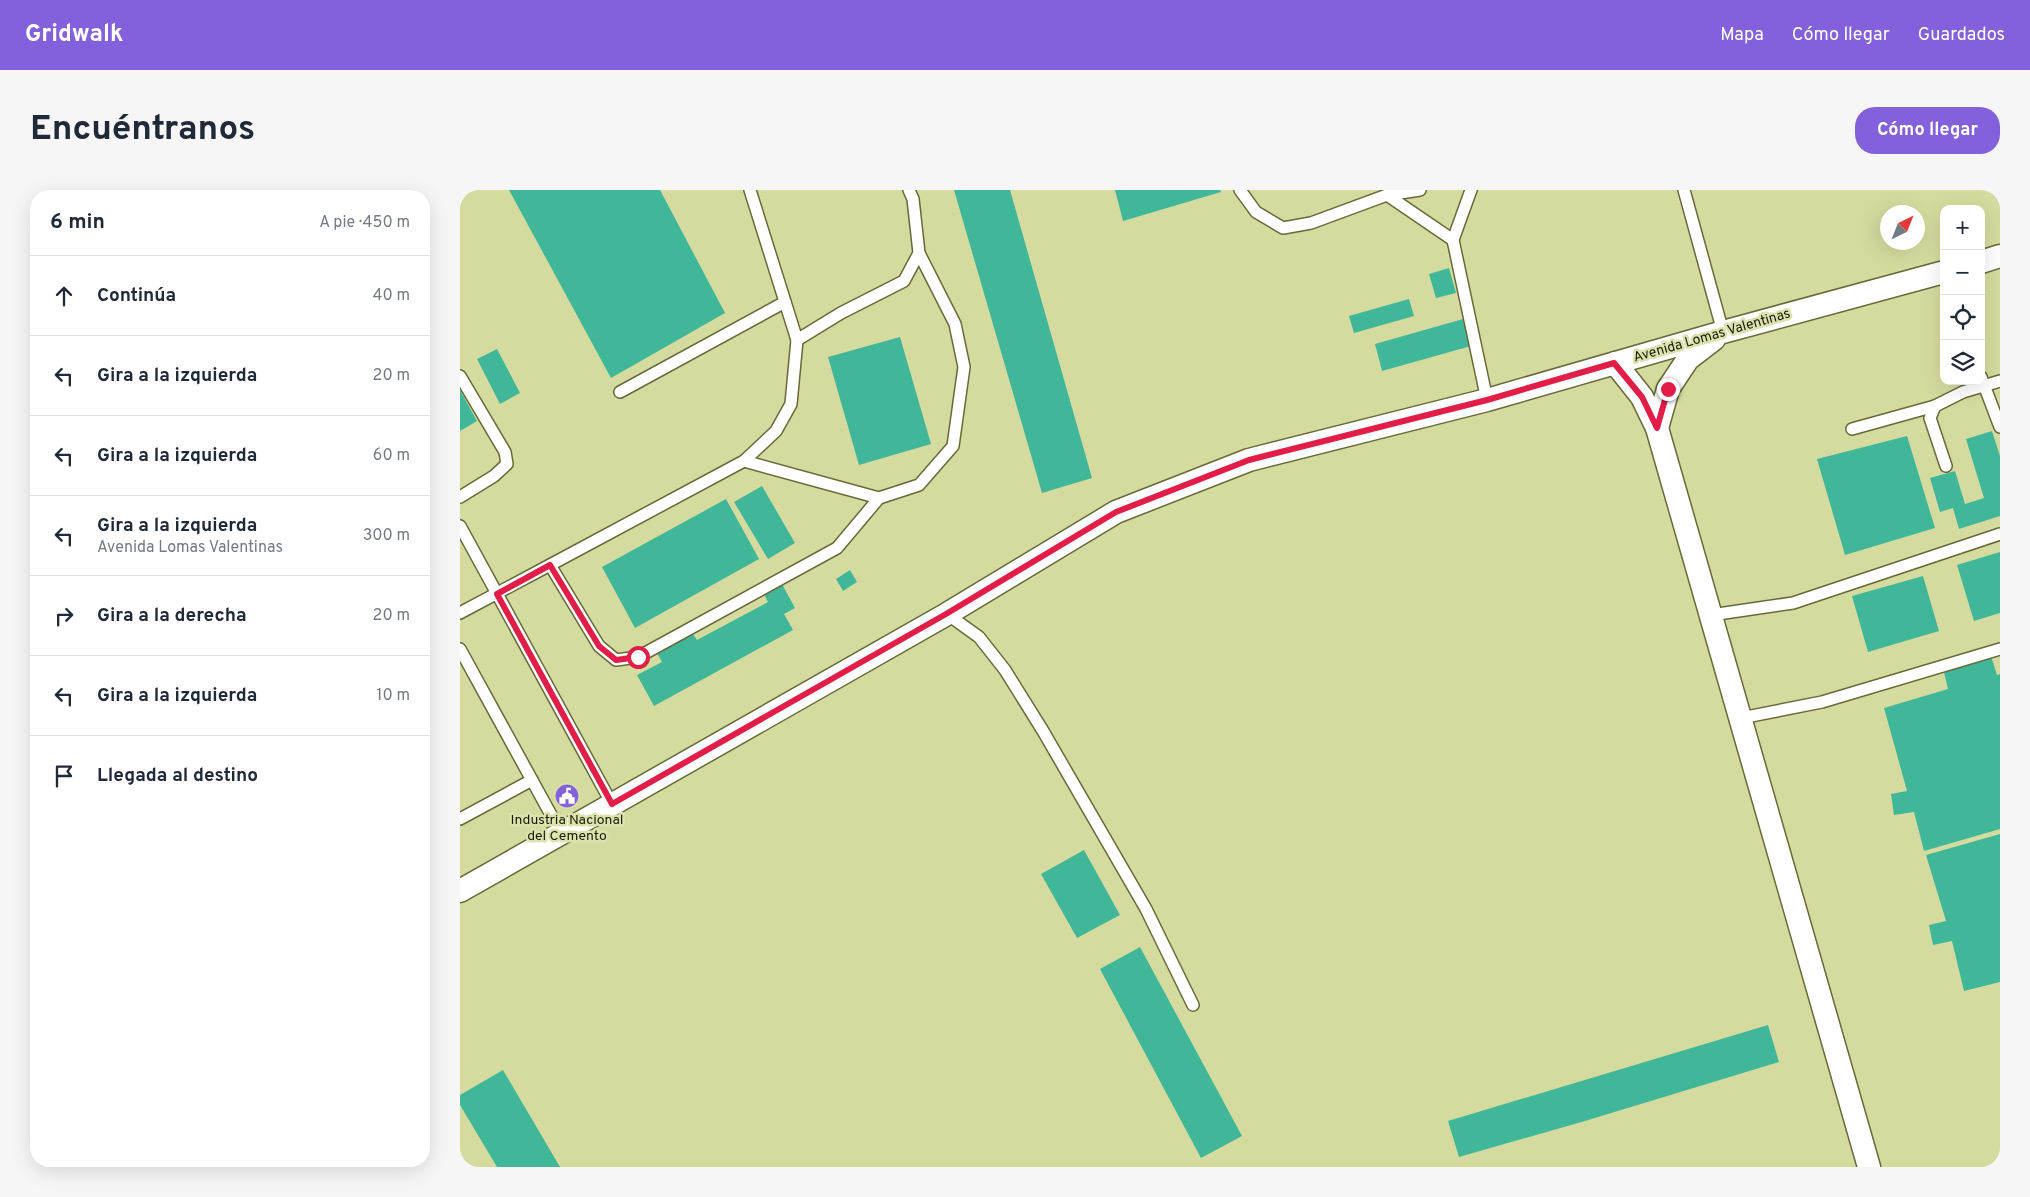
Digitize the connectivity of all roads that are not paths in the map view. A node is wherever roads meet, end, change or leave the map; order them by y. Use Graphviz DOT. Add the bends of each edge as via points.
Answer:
graph roads {
  1 [pos="750,190"];
  2 [pos="910,190"];
  3 [pos="1240,190"];
  4 [pos="1420,190"];
  5 [pos="1471,190"];
  6 [pos="1684,190"];
  7 [pos="1387,195"];
  8 [pos="1453,240"];
  9 [pos="919,253"];
  10 [pos="2000,256"];
  11 [pos="1985,261"];
  12 [pos="1940,278"];
  13 [pos="785,302"];
  14 [pos="1723,332"];
  15 [pos="797,340"];
  16 [pos="1614,363"];
  17 [pos="460,376"];
  18 [pos="1985,381"];
  19 [pos="2000,381"];
  20 [pos="1976,385"];
  21 [pos="1984,385"];
  22 [pos="620,392"];
  23 [pos="1487,400"];
  24 [pos="1935,406"];
  25 [pos="2000,427"];
  26 [pos="1657,428"];
  27 [pos="1852,430"];
  28 [pos="744,461"];
  29 [pos="1946,466"];
  30 [pos="460,497"];
  31 [pos="879,498"];
  32 [pos="460,526"];
  33 [pos="2000,534"];
  34 [pos="550,565"];
  35 [pos="497,594"];
  36 [pos="460,613"];
  37 [pos="946,614"];
  38 [pos="1711,615"];
  39 [pos="460,649"];
  40 [pos="2000,649"];
  41 [pos="1741,718"];
  42 [pos="532,780"];
  43 [pos="612,804"];
  44 [pos="460,819"];
  45 [pos="562,833"];
  46 [pos="460,891"];
  47 [pos="1194,1005"];
  48 [pos="1870,1167"];
  1 -- 13 [label="lane"];
  2 -- 9 [label="lane"];
  3 -- 7 [label="lane" via="1256,212 1283,228 1311,223"];
  4 -- 7 [label="lane"];
  5 -- 8 [label="lane"];
  6 -- 14 [label="lane"];
  7 -- 8 [label="lane"];
  8 -- 23 [label="lane"];
  9 -- 15 [label="lane" via="904,281"];
  9 -- 31 [label="lane" via="955,324 964,367 953,446 919,485"];
  10 -- 11 [label="street"];
  12 -- 14 [label="street, Avenida Lomas Valentinas"];
  13 -- 15 [label="lane"];
  13 -- 22 [label="lane"];
  14 -- 16 [label="street, Avenida Lomas Valentinas"];
  14 -- 26 [label="street" via="1688,359 1668,389"];
  15 -- 28 [label="lane" via="791,404 776,431"];
  16 -- 23 [label="street, Avenida Lomas Valentinas"];
  16 -- 26 [label="street" via="1642,397"];
  17 -- 30 [label="lane" via="505,452 507,464"];
  18 -- 19 [label="lane"];
  20 -- 24 [label="lane"];
  21 -- 25 [label="lane"];
  23 -- 37 [label="street, Avenida Lomas Valentinas" via="1249,460 1116,512"];
  24 -- 27 [label="lane"];
  24 -- 29 [label="lane" via="1930,418"];
  26 -- 38 [label="street"];
  28 -- 31 [label="lane"];
  28 -- 34 [label="lane"];
  31 -- 34 [label="lane" via="837,548 638,657 616,660 599,646"];
  32 -- 35 [label="lane"];
  33 -- 38 [label="lane" via="1793,603"];
  34 -- 35 [label="lane"];
  35 -- 36 [label="lane"];
  35 -- 43 [label="lane"];
  37 -- 43 [label="street, Avenida Lomas Valentinas"];
  37 -- 47 [label="lane" via="979,637 1004,670 1146,909"];
  38 -- 41 [label="street"];
  39 -- 42 [label="lane"];
  40 -- 41 [label="lane" via="1822,702"];
  41 -- 48 [label="street"];
  42 -- 44 [label="lane"];
  42 -- 45 [label="lane"];
  43 -- 45 [label="street, Avenida Lomas Valentinas"];
  45 -- 46 [label="street, Avenida Lomas Valentinas"];
}
